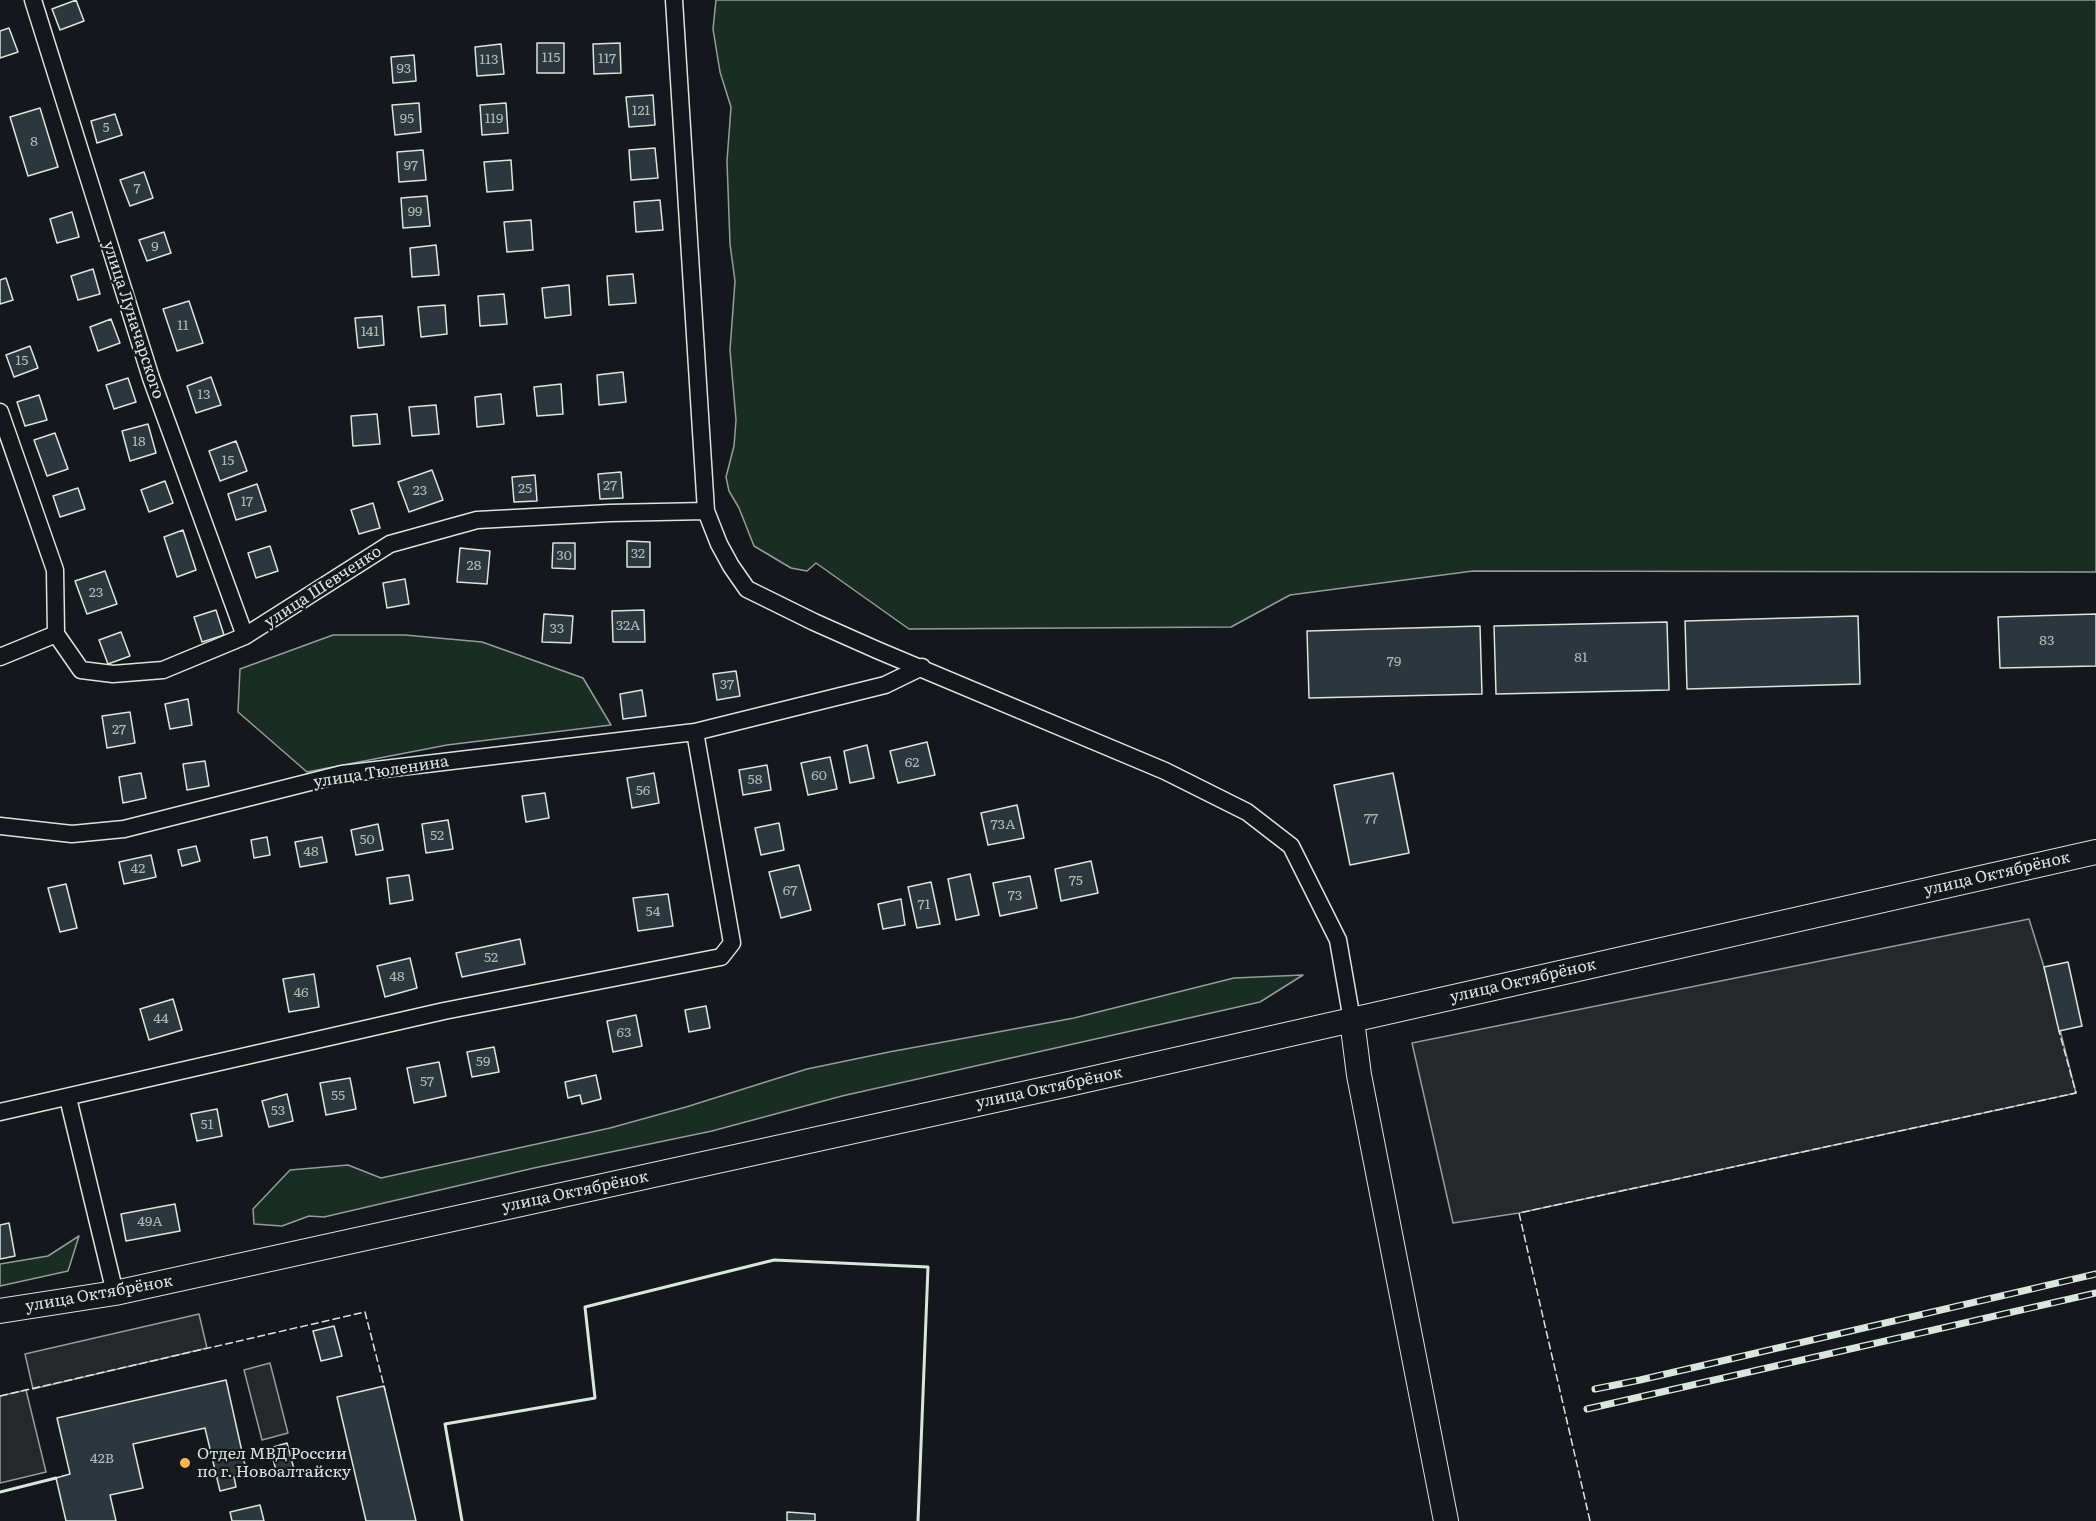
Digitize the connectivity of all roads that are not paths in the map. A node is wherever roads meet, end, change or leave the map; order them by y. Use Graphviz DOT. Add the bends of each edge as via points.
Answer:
graph roads {
  1 [pos="33,0"];
  2 [pos="674,0"];
  3 [pos="0,412"];
  4 [pos="706,512"];
  5 [pos="56,634"];
  6 [pos="245,636"];
  7 [pos="0,657"];
  8 [pos="922,667"];
  9 [pos="695,732"];
  10 [pos="0,826"];
  11 [pos="2096,852"];
  12 [pos="1352,1020"];
  13 [pos="68,1098"];
  14 [pos="0,1112"];
  15 [pos="115,1293"];
  16 [pos="0,1311"];
  17 [pos="1446,1521"];
  1 -- 6 [label="street, улица Луначарского" via="151,378"];
  2 -- 4 [label="street"];
  3 -- 5 [label="street" via="55,570"];
  4 -- 6 [label="street, улица Шевченко" via="477,520 390,544"];
  4 -- 8 [label="street" via="719,544 747,589"];
  5 -- 6 [label="street, улица Шевченко" via="81,670 113,674 163,670"];
  5 -- 7 [label="street"];
  8 -- 9 [label="street, улица Тюленина" via="885,685"];
  8 -- 12 [label="street" via="1166,771 1247,812 1291,846 1338,940"];
  9 -- 10 [label="street, улица Тюленина" via="342,774 124,828 72,834"];
  9 -- 13 [label="street" via="732,943 721,957 444,1011"];
  11 -- 12 [label="street, улица Октябрёнок"];
  12 -- 15 [label="street, улица Октябрёнок"];
  12 -- 17 [label="street" via="1359,1075"];
  13 -- 14 [label="street"];
  13 -- 15 [label="street"];
  15 -- 16 [label="street, улица Октябрёнок"];
}
